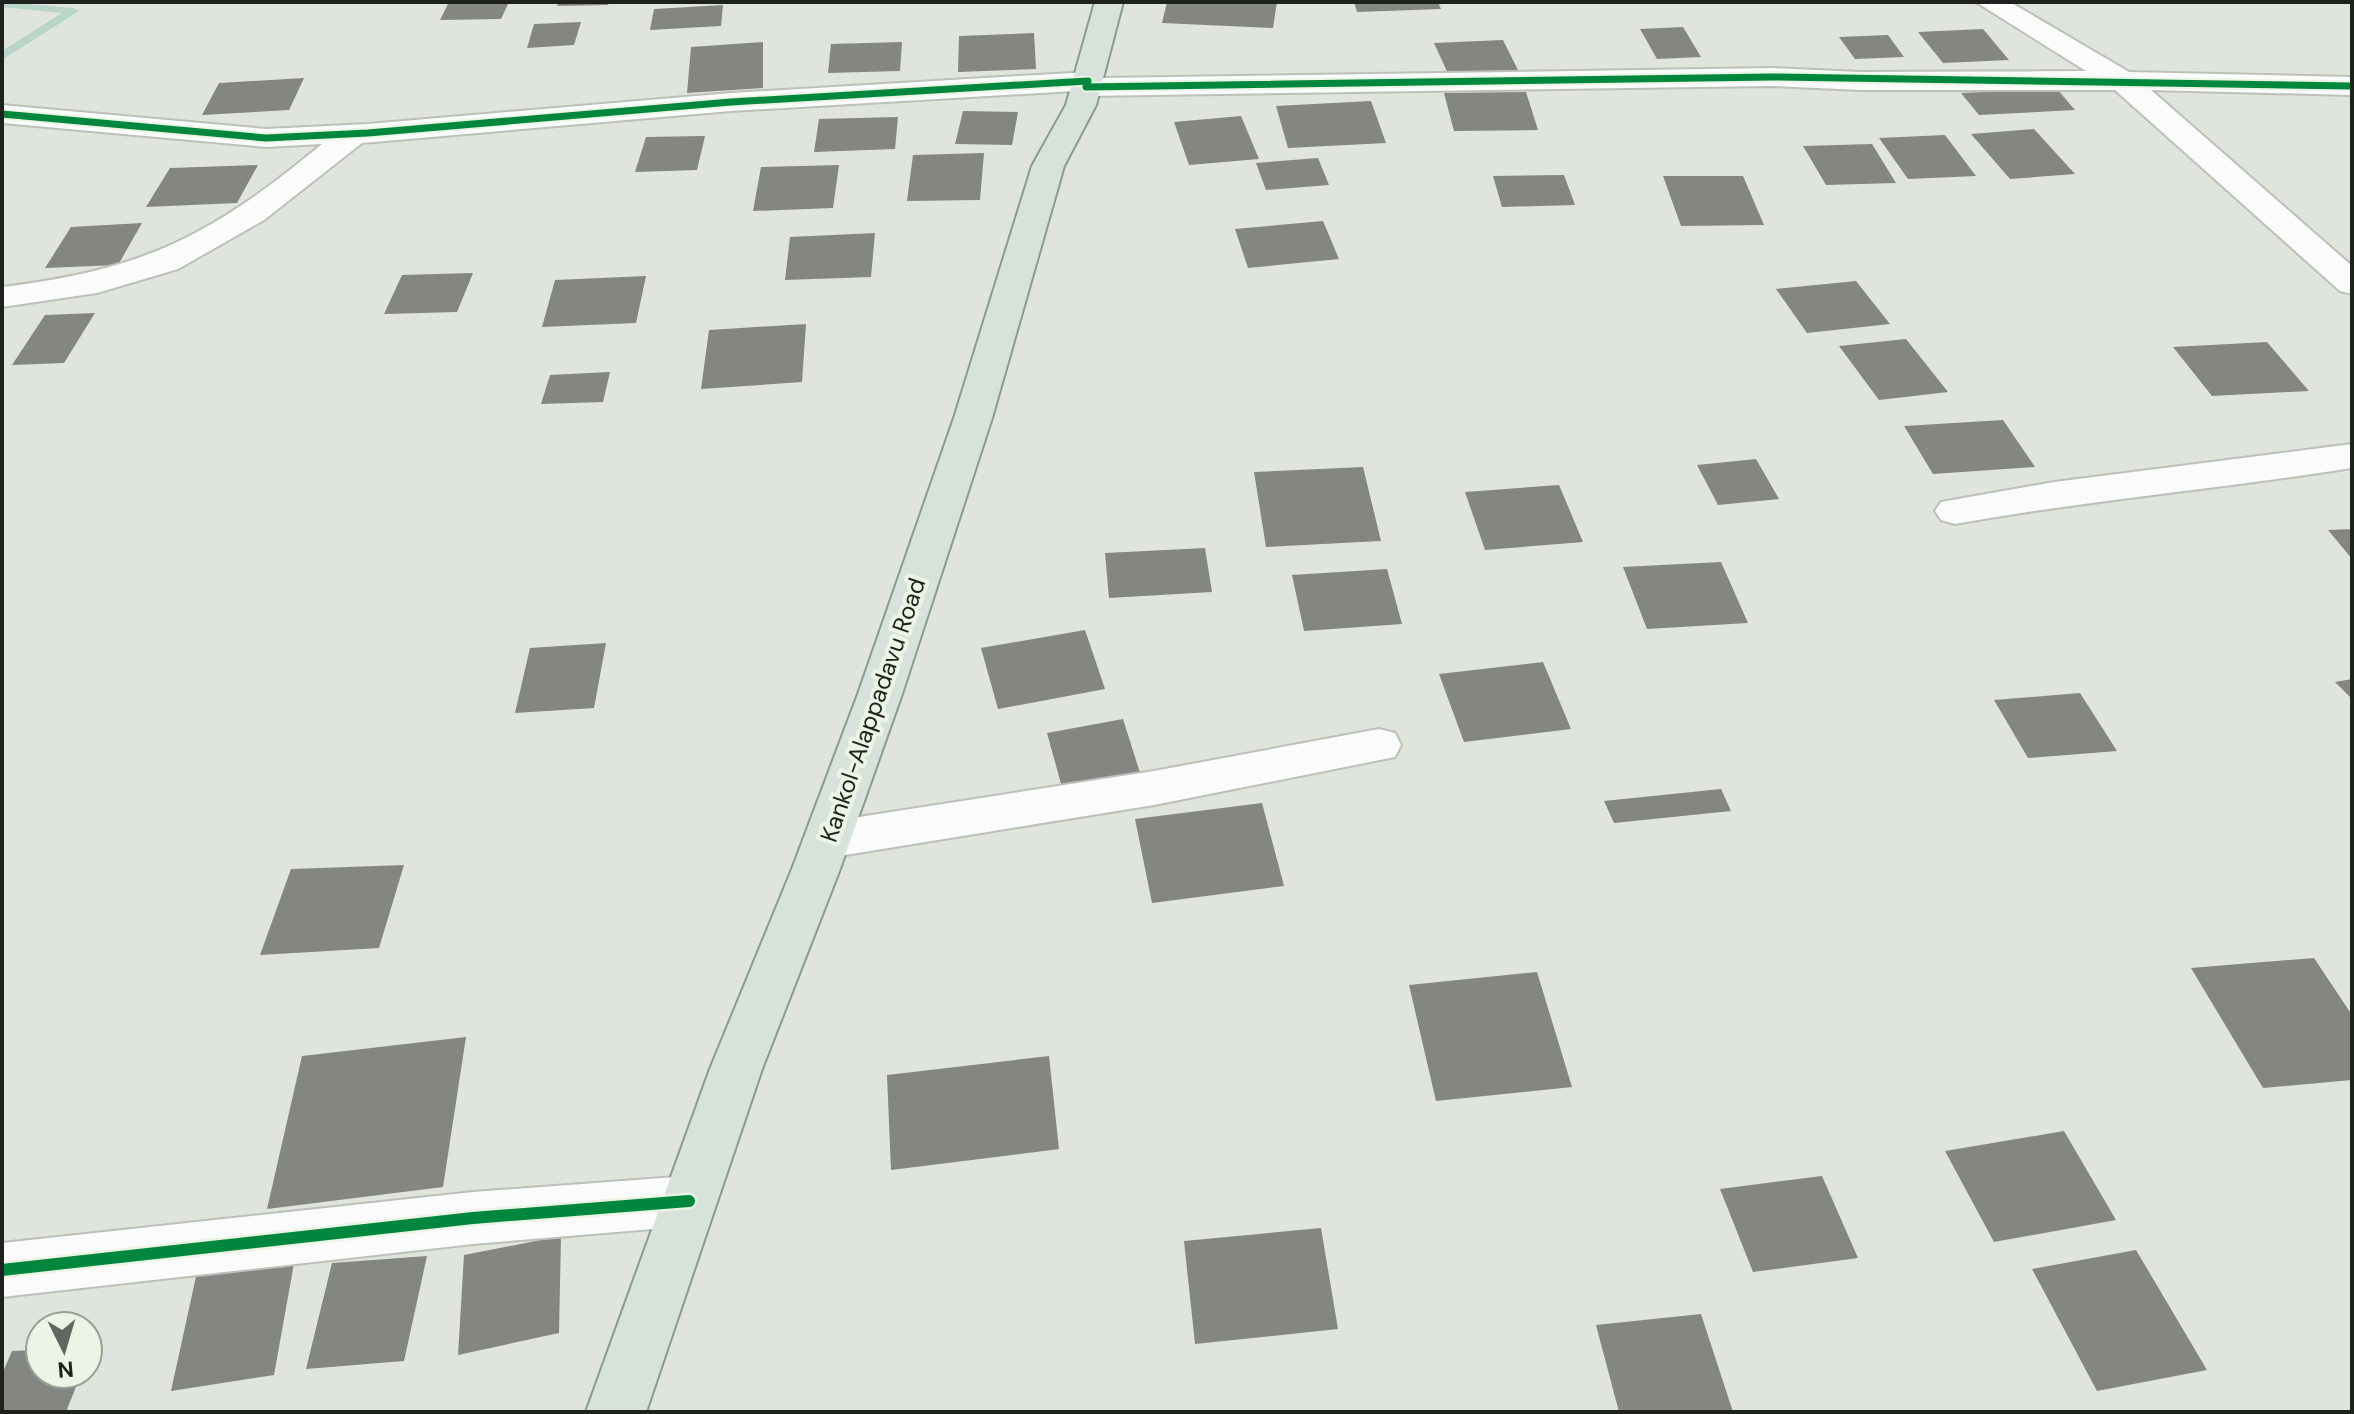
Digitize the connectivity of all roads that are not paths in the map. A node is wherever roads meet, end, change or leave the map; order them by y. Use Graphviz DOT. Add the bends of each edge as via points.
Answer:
graph roads {
  1 [pos="1109,2"];
  2 [pos="1990,2"];
  3 [pos="2123,81"];
  4 [pos="1087,84"];
  5 [pos="2352,86"];
  6 [pos="2,114"];
  7 [pos="353,134"];
  8 [pos="2352,284"];
  9 [pos="2,297"];
  10 [pos="2352,456"];
  11 [pos="1955,511"];
  12 [pos="1379,745"];
  13 [pos="827,840"];
  14 [pos="689,1201"];
  15 [pos="2,1270"];
  16 [pos="616,1412"];
  1 -- 4 [label="main road, Kankol-Alappadavu Road"];
  2 -- 3 [label="street"];
  3 -- 4 [label="street" via="1744,77"];
  3 -- 5 [label="street"];
  3 -- 8 [label="street"];
  4 -- 7 [label="street" via="559,114"];
  4 -- 13 [label="main road, Kankol-Alappadavu Road" via="1048,166 973,418"];
  6 -- 7 [label="street" via="266,138"];
  7 -- 9 [label="street" via="288,190 187,253 117,276"];
  10 -- 11 [label="street" via="2019,498"];
  12 -- 13 [label="street" via="1154,788"];
  13 -- 14 [label="main road, Kankol-Alappadavu Road"];
  14 -- 15 [label="street" via="473,1218"];
  14 -- 16 [label="main road, Kankol-Alappadavu Road"];
}
